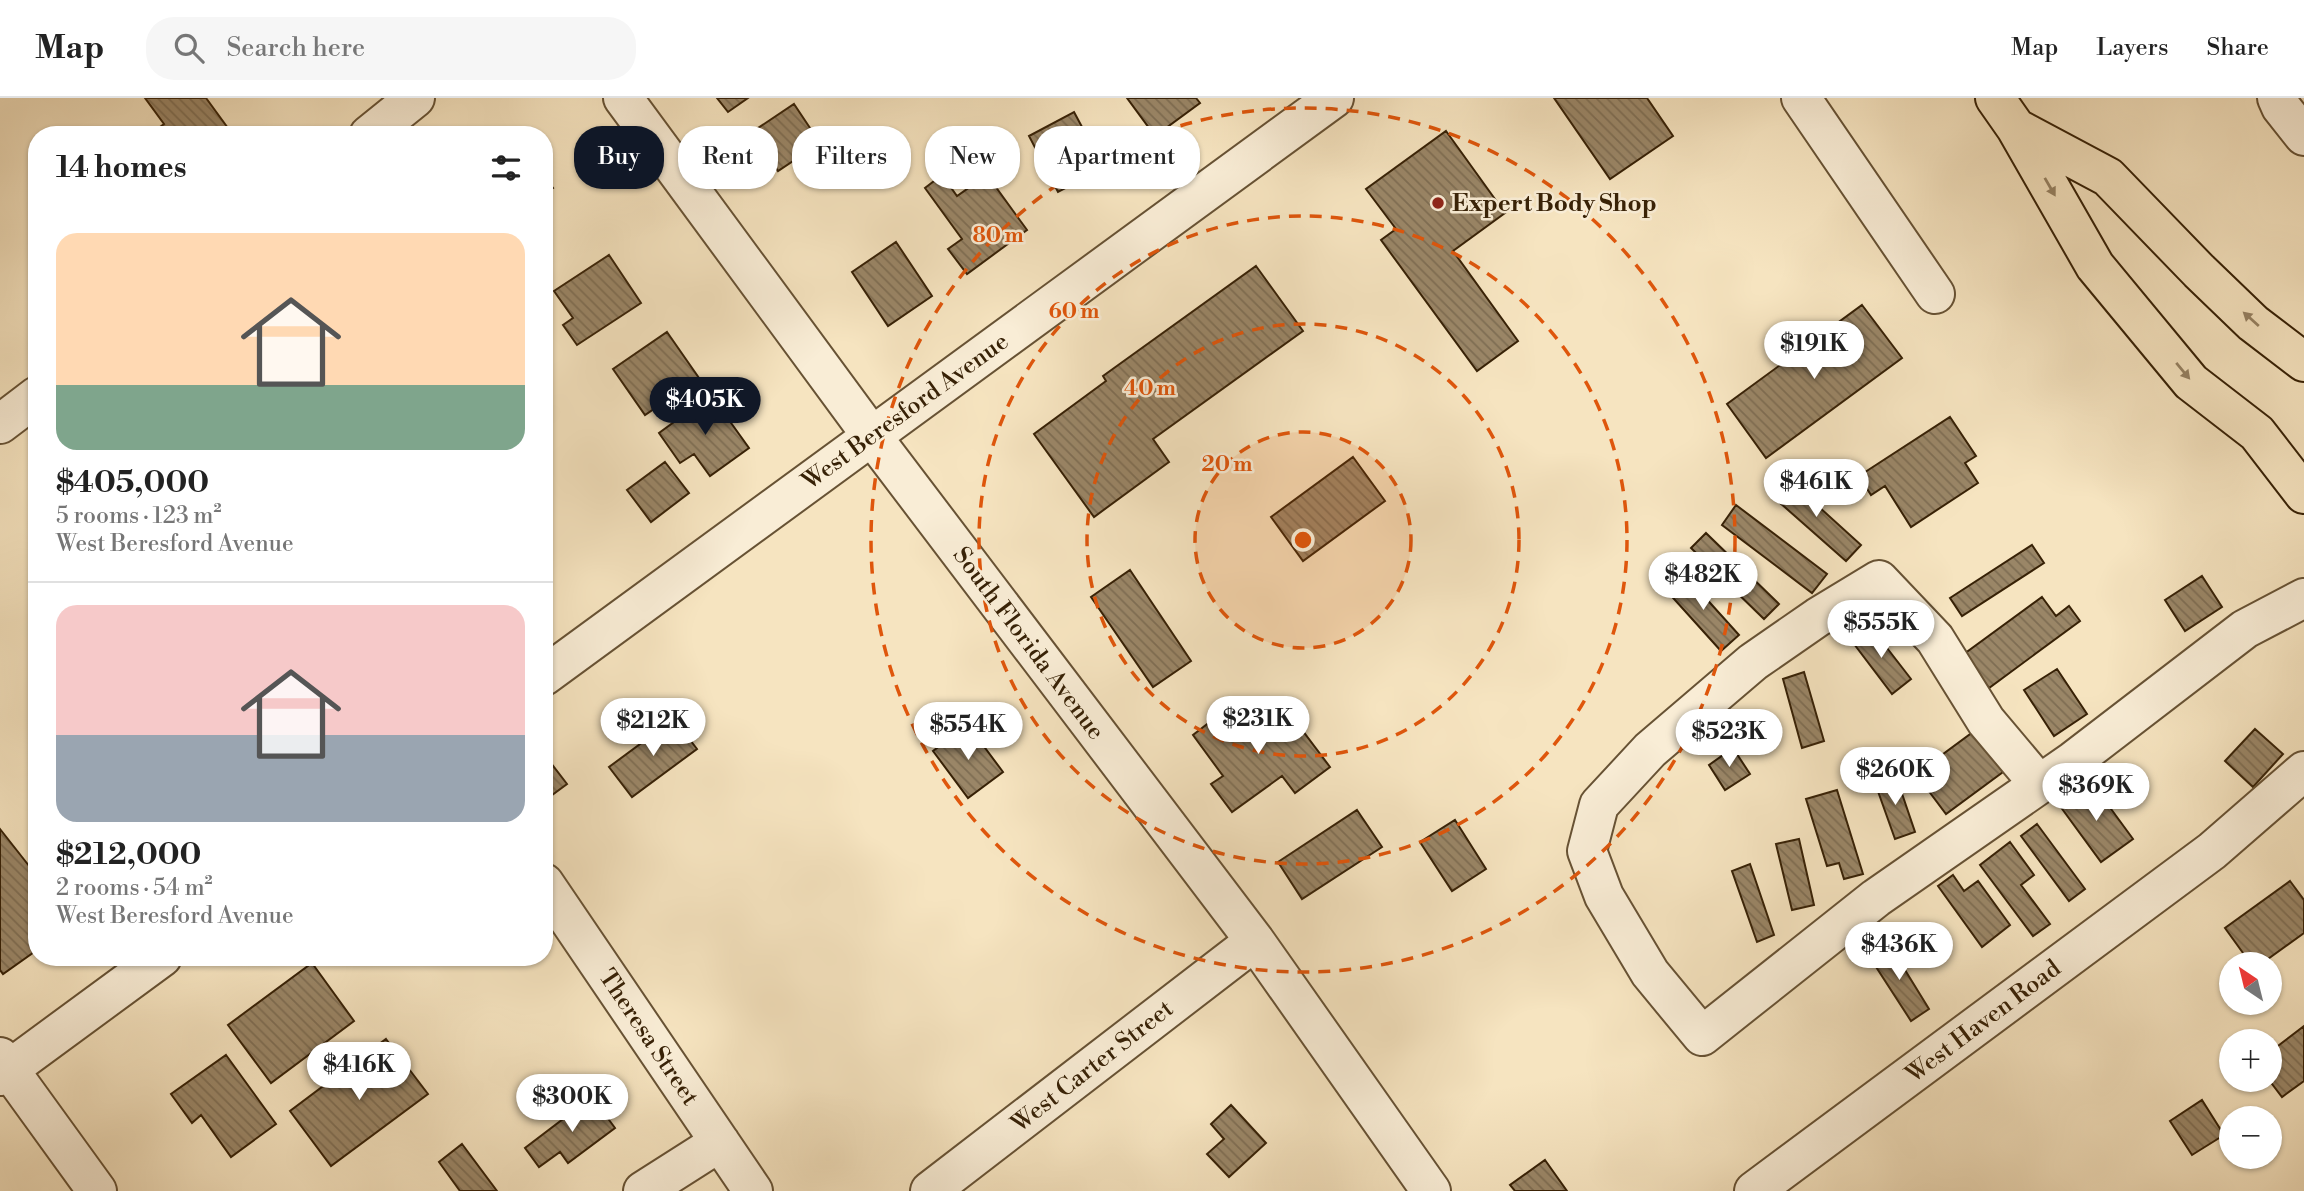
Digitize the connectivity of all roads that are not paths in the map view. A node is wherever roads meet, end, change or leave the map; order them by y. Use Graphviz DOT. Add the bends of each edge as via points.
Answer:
graph roads {
  1 [pos="415,98"];
  2 [pos="623,98"];
  3 [pos="1334,98"];
  4 [pos="1801,98"];
  5 [pos="2277,98"];
  6 [pos="2006,113"];
  7 [pos="380,126"];
  8 [pos="2304,135"];
  9 [pos="1935,294"];
  10 [pos="2304,362"];
  11 [pos="28,403"];
  12 [pos="0,425"];
  13 [pos="872,435"];
  14 [pos="2304,494"];
  15 [pos="2304,598"];
  16 [pos="553,669"];
  17 [pos="2304,771"];
  18 [pos="2039,785"];
  19 [pos="2304,796"];
  20 [pos="2212,851"];
  21 [pos="553,896"];
  22 [pos="1255,941"];
  23 [pos="149,966"];
  24 [pos="3,1067"];
  25 [pos="720,1142"];
  26 [pos="97,1191"];
  27 [pos="643,1191"];
  28 [pos="753,1191"];
  29 [pos="930,1191"];
  30 [pos="1431,1191"];
  31 [pos="1754,1191"];
  1 -- 7 [label="street"];
  2 -- 13 [label="street, South Florida Avenue"];
  3 -- 13 [label="street, West Beresford Avenue"];
  4 -- 9 [label="street"];
  5 -- 8 [label="street"];
  10 -- 6 [label="main road, one-way" via="2253,323 2108,177"];
  6 -- 14 [label="main road, one-way" via="2095,266 2191,382 2257,433"];
  11 -- 12 [label="street"];
  13 -- 16 [label="street, West Beresford Avenue"];
  13 -- 22 [label="street, South Florida Avenue"];
  15 -- 18 [label="street" via="2245,629"];
  17 -- 20 [label="street, West Haven Road"];
  18 -- 18 [label="street" via="1876,898 1702,1036 1650,973 1604,896 1587,851 1599,805 1650,750 1753,662 1880,580 1935,639 1986,721"];
  19 -- 20 [label="street, West Haven Road"];
  20 -- 31 [label="street, West Haven Road"];
  21 -- 25 [label="street, Theresa Street"];
  22 -- 29 [label="street, West Carter Street"];
  22 -- 30 [label="street, South Florida Avenue"];
  23 -- 24 [label="street"];
  24 -- 26 [label="street"];
  25 -- 27 [label="street"];
  25 -- 28 [label="street, Theresa Street"];
}
